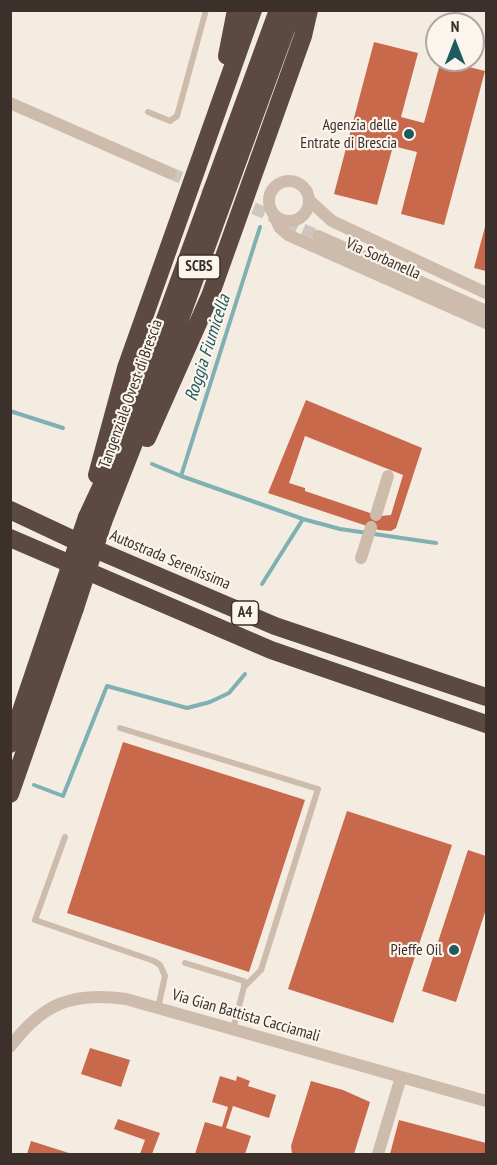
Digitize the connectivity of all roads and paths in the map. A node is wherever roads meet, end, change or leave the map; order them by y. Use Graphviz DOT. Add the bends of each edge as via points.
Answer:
graph roads {
  1 [pos="206,10"];
  2 [pos="236,10"];
  3 [pos="253,10"];
  4 [pos="278,10"];
  5 [pos="292,10"];
  6 [pos="309,10"];
  7 [pos="317,10"];
  8 [pos="303,36"];
  9 [pos="10,103"];
  10 [pos="148,112"];
  11 [pos="170,172"];
  12 [pos="310,201"];
  13 [pos="274,216"];
  14 [pos="318,236"];
  15 [pos="170,244"];
  16 [pos="486,294"];
  17 [pos="486,311"];
  18 [pos="486,323"];
  19 [pos="388,476"];
  20 [pos="10,510"];
  21 [pos="376,515"];
  22 [pos="100,516"];
  23 [pos="371,527"];
  24 [pos="10,538"];
  25 [pos="361,558"];
  26 [pos="66,605"];
  27 [pos="486,697"];
  28 [pos="486,724"];
  29 [pos="120,728"];
  30 [pos="10,744"];
  31 [pos="10,794"];
  32 [pos="65,837"];
  33 [pos="184,963"];
  34 [pos="244,987"];
  35 [pos="158,1008"];
  36 [pos="233,1029"];
  37 [pos="10,1047"];
  38 [pos="401,1077"];
  39 [pos="486,1101"];
  40 [pos="378,1155"];
  1 -- 10 [label="lane" via="177,116 170,121"];
  2 -- 15 [label="highway" via="222,76 180,196"];
  3 -- 15 [label="highway"];
  4 -- 22 [label="highway, Tangenziale Ovest di Brescia / SCBS" via="114,459"];
  5 -- 22 [label="highway, Tangenziale Ovest di Brescia / SCBS"];
  6 -- 8 [label="highway"];
  7 -- 8 [label="highway"];
  8 -- 22 [label="highway" via="210,296 155,422"];
  9 -- 11 [label="street"];
  12 -- 13 [label="street" via="297,220"];
  12 -- 13 [label="street" via="297,182 281,182 268,201"];
  12 -- 16 [label="street" via="332,221"];
  13 -- 18 [label="street, Via Sorbanella" via="288,235"];
  14 -- 17 [label="street"];
  15 -- 22 [label="highway" via="126,368"];
  19 -- 21 [label="street"];
  20 -- 27 [label="highway, Autostrada Serenissima / A4" via="275,626"];
  22 -- 26 [label="highway, Tangenziale Ovest di Brescia / SCBS, bridge"];
  23 -- 25 [label="street"];
  24 -- 28 [label="highway, A4" via="271,650"];
  26 -- 30 [label="highway, Tangenziale Ovest di Brescia / SCBS"];
  26 -- 31 [label="highway, Tangenziale Ovest di Brescia / SCBS"];
  29 -- 34 [label="lane" via="318,789 261,970"];
  32 -- 35 [label="lane" via="35,920 154,961 165,976"];
  33 -- 34 [label="lane" via="244,981"];
  34 -- 36 [label="lane"];
  35 -- 36 [label="street, Via Gian Battista Cacciamali"];
  35 -- 37 [label="street, Via Gian Battista Cacciamali" via="107,996 63,1002 42,1013"];
  36 -- 38 [label="street, Via Gian Battista Cacciamali"];
  38 -- 39 [label="street, Via Gian Battista Cacciamali"];
  38 -- 40 [label="street"];
}
